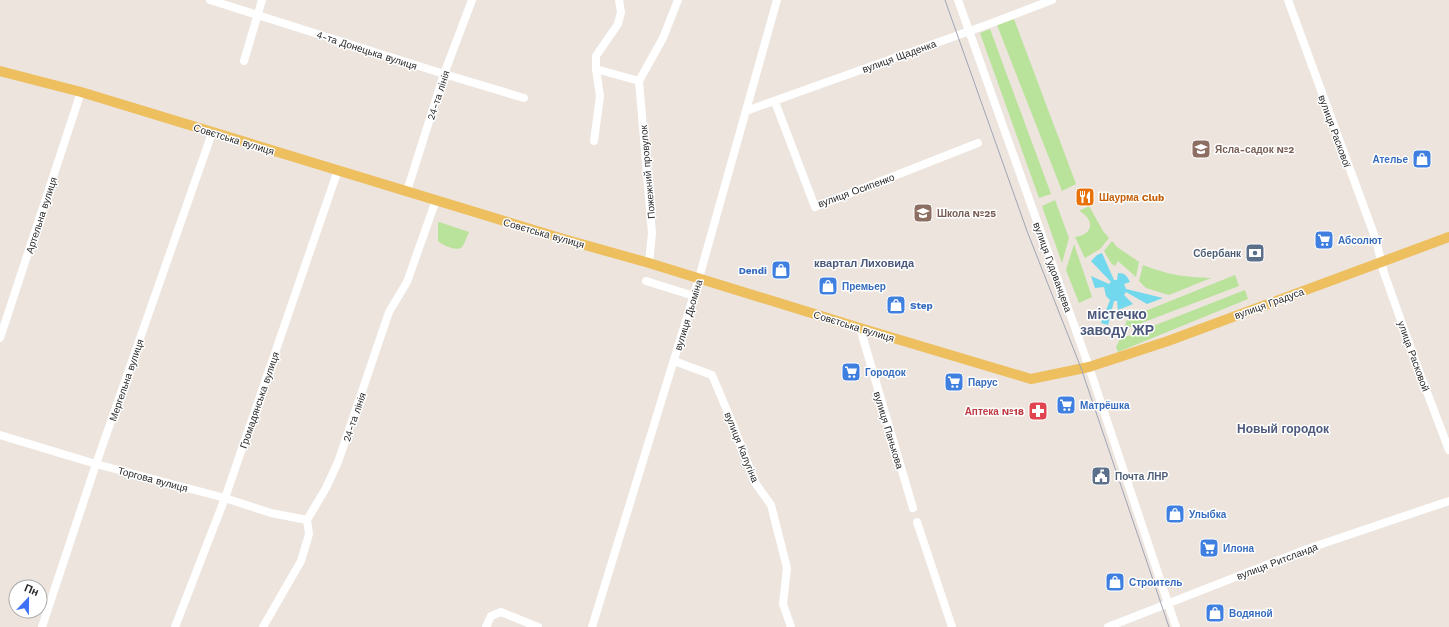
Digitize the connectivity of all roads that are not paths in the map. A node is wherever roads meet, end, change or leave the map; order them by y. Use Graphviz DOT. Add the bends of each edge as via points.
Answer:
graph roads {
  1 [pos="210,0"];
  2 [pos="262,0"];
  3 [pos="472,0"];
  4 [pos="619,0"];
  5 [pos="678,0"];
  6 [pos="777,0"];
  7 [pos="958,0"];
  8 [pos="1052,0"];
  9 [pos="1288,0"];
  10 [pos="257,15"];
  11 [pos="969,31"];
  12 [pos="244,61"];
  13 [pos="596,69"];
  14 [pos="0,71"];
  15 [pos="444,74"];
  16 [pos="639,81"];
  17 [pos="81,92"];
  18 [pos="524,98"];
  19 [pos="775,102"];
  20 [pos="746,111"];
  21 [pos="212,133"];
  22 [pos="594,141"];
  23 [pos="978,143"];
  24 [pos="338,170"];
  25 [pos="407,191"];
  26 [pos="436,200"];
  27 [pos="1449,237"];
  28 [pos="1382,262"];
  29 [pos="649,263"];
  30 [pos="699,278"];
  31 [pos="646,281"];
  32 [pos="694,296"];
  33 [pos="860,328"];
  34 [pos="0,338"];
  35 [pos="674,360"];
  36 [pos="1089,367"];
  37 [pos="0,435"];
  38 [pos="1449,450"];
  39 [pos="96,464"];
  40 [pos="225,498"];
  41 [pos="1449,501"];
  42 [pos="913,508"];
  43 [pos="307,520"];
  44 [pos="917,522"];
  45 [pos="1168,604"];
  46 [pos="42,627"];
  47 [pos="174,627"];
  48 [pos="263,627"];
  49 [pos="486,627"];
  50 [pos="538,627"];
  51 [pos="592,627"];
  52 [pos="791,627"];
  53 [pos="952,627"];
  54 [pos="1108,627"];
  55 [pos="1176,627"];
  1 -- 10 [label="street, 4-та Донецька вулиця"];
  2 -- 10 [label="street"];
  3 -- 15 [label="street, 24-та лінія"];
  4 -- 13 [label="street" via="621,12 618,24 596,56"];
  5 -- 16 [label="street" via="664,38"];
  6 -- 20 [label="street, вулиця Дьоміна"];
  7 -- 11 [label="street, вулиця Гудованцева"];
  8 -- 11 [label="street, вулиця Щаденка"];
  9 -- 28 [label="street, вулиця Раскової"];
  10 -- 12 [label="street"];
  10 -- 15 [label="street, 4-та Донецька вулиця"];
  11 -- 19 [label="street, вулиця Щаденка"];
  11 -- 36 [label="street, вулиця Гудованцева"];
  13 -- 16 [label="street"];
  13 -- 22 [label="street" via="600,96"];
  14 -- 17 [label="main road, Совєтська вулиця"];
  15 -- 18 [label="street, 4-та Донецька вулиця"];
  15 -- 25 [label="street, 24-та лінія"];
  16 -- 29 [label="street, Пожежний провулок" via="652,233"];
  17 -- 21 [label="main road, Совєтська вулиця"];
  17 -- 34 [label="street, Артельна вулиця"];
  19 -- 20 [label="street, вулиця Щаденка"];
  19 -- 23 [label="street, вулиця Осипенко" via="815,207"];
  20 -- 30 [label="street, вулиця Дьоміна"];
  21 -- 24 [label="main road, Совєтська вулиця"];
  21 -- 39 [label="street, Мергельна вулиця"];
  24 -- 25 [label="main road, Совєтська вулиця"];
  24 -- 40 [label="street, Громадянська вулиця"];
  25 -- 26 [label="main road, Совєтська вулиця"];
  26 -- 29 [label="main road, Совєтська вулиця"];
  26 -- 43 [label="street, 24-та лінія" via="407,282 389,312 338,462"];
  27 -- 28 [label="main road, вулиця Градуса"];
  28 -- 36 [label="main road, вулиця Градуса" via="1168,341"];
  28 -- 38 [label="street, улица Расковой" via="1419,372"];
  29 -- 30 [label="main road, Совєтська вулиця"];
  30 -- 32 [label="street, вулиця Дьоміна"];
  30 -- 33 [label="main road, Совєтська вулиця"];
  31 -- 32 [label="street"];
  32 -- 35 [label="street, вулиця Дьоміна"];
  33 -- 36 [label="main road, Совєтська вулиця" via="1031,379"];
  33 -- 42 [label="street, вулиця Панькова"];
  35 -- 51 [label="street, вулиця Дьоміна"];
  35 -- 52 [label="street, вулиця Калугіна" via="712,375 756,484 771,505 787,568 783,604"];
  36 -- 45 [label="street, вулиця Гудованцева"];
  37 -- 39 [label="street, Торгова вулиця"];
  39 -- 40 [label="street, Торгова вулиця"];
  39 -- 46 [label="street, Мергельна вулиця"];
  40 -- 43 [label="street, Торгова вулиця" via="272,513"];
  40 -- 47 [label="street, Громадянська вулиця"];
  41 -- 45 [label="street, вулиця Ритсланда" via="1307,550"];
  43 -- 48 [label="street" via="309,534 301,561"];
  44 -- 53 [label="street"];
  45 -- 54 [label="street, вулиця Ритсланда"];
  45 -- 55 [label="street, вулиця Гудованцева"];
  49 -- 50 [label="street" via="491,616 501,612"];
}
